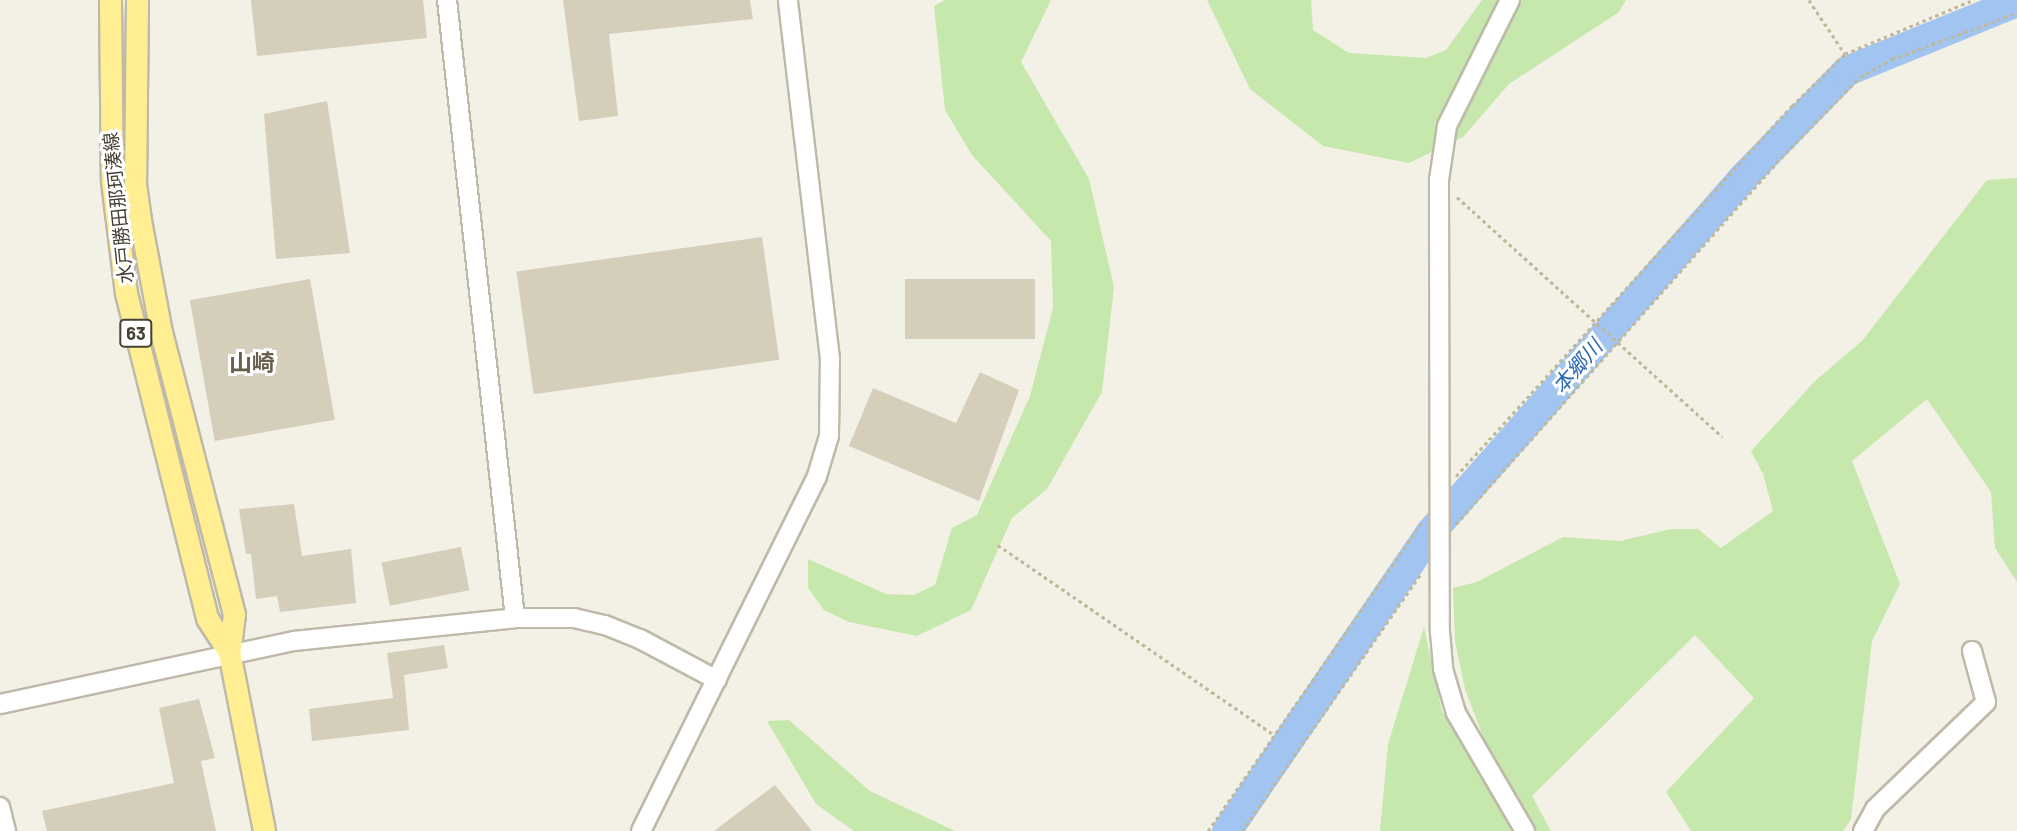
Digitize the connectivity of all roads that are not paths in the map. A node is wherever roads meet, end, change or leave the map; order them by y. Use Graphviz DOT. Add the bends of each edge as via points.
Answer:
graph roads {
  1 [pos="110,0"];
  2 [pos="136,0"];
  3 [pos="447,0"];
  4 [pos="788,0"];
  5 [pos="1510,0"];
  6 [pos="515,618"];
  7 [pos="1972,651"];
  8 [pos="229,652"];
  9 [pos="717,680"];
  10 [pos="0,704"];
  11 [pos="0,807"];
  12 [pos="6,831"];
  13 [pos="264,831"];
  14 [pos="641,831"];
  15 [pos="1525,831"];
  16 [pos="1863,831"];
  1 -- 8 [label="main road, 水戸勝田那珂湊線 / 63" via="111,181 126,293 206,618"];
  2 -- 8 [label="main road, 水戸勝田那珂湊線 / 63" via="135,184 140,220 161,332 234,614"];
  3 -- 6 [label="street"];
  4 -- 9 [label="street" via="830,359 829,436 817,476"];
  5 -- 15 [label="street" via="1447,126 1439,180 1442,657 1456,713"];
  6 -- 8 [label="street"];
  6 -- 9 [label="street" via="574,618 605,625"];
  7 -- 16 [label="street" via="1986,702 1875,809"];
  8 -- 10 [label="street"];
  8 -- 13 [label="main road, 水戸勝田那珂湊線 / 63"];
  9 -- 14 [label="street"];
  11 -- 12 [label="street"];
}
